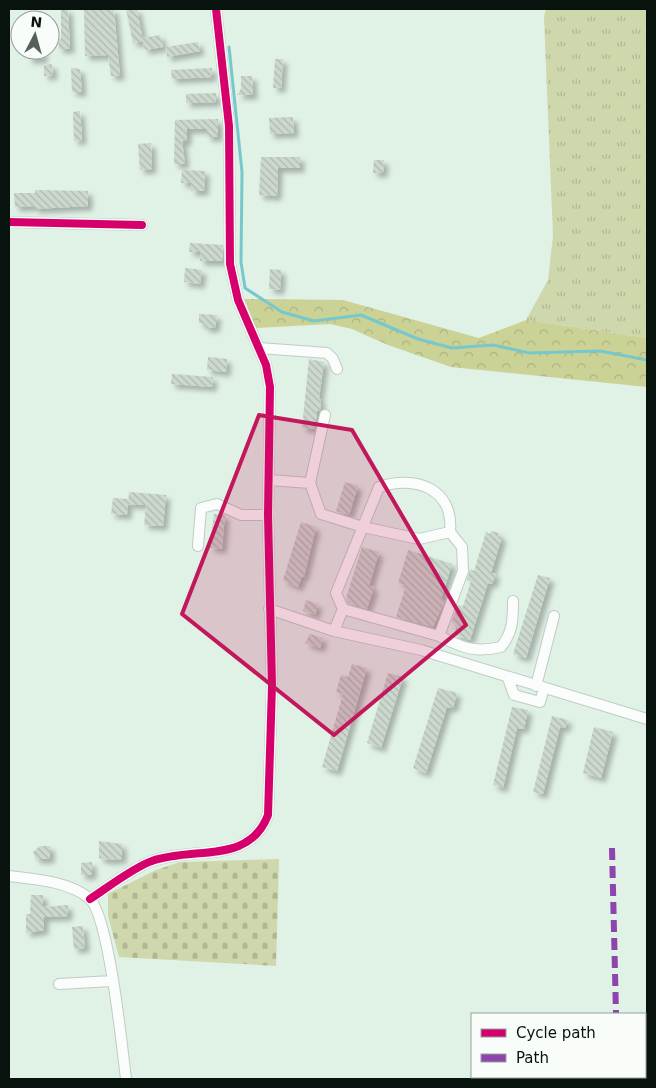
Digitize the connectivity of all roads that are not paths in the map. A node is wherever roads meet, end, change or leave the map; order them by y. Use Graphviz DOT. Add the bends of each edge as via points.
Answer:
graph roads {
  1 [pos="216,9"];
  2 [pos="9,222"];
  3 [pos="142,225"];
  4 [pos="259,348"];
  5 [pos="337,369"];
  6 [pos="325,415"];
  7 [pos="269,480"];
  8 [pos="310,483"];
  9 [pos="268,515"];
  10 [pos="363,527"];
  11 [pos="450,532"];
  12 [pos="198,546"];
  13 [pos="513,601"];
  14 [pos="269,609"];
  15 [pos="343,609"];
  16 [pos="554,616"];
  17 [pos="334,631"];
  18 [pos="426,633"];
  19 [pos="439,636"];
  20 [pos="421,650"];
  21 [pos="508,678"];
  22 [pos="540,687"];
  23 [pos="647,719"];
  24 [pos="9,876"];
  25 [pos="90,899"];
  26 [pos="112,981"];
  27 [pos="59,984"];
  28 [pos="126,1079"];
  1 -- 4 [label="street" via="229,126 230,264 238,300"];
  2 -- 3 [label="street"];
  4 -- 5 [label="street" via="327,352"];
  4 -- 7 [label="street" via="270,387"];
  6 -- 8 [label="street"];
  7 -- 8 [label="street"];
  7 -- 9 [label="street"];
  8 -- 10 [label="street" via="321,514"];
  9 -- 12 [label="street" via="241,516 217,504 201,508"];
  9 -- 14 [label="street"];
  10 -- 11 [label="street" via="418,539"];
  10 -- 11 [label="street" via="379,487 394,482 433,488 443,498 451,523"];
  10 -- 15 [label="street" via="336,593"];
  11 -- 19 [label="street" via="462,547 463,571"];
  13 -- 19 [label="street" via="513,623 501,648 482,652 464,648"];
  14 -- 17 [label="street"];
  14 -- 25 [label="street" via="272,686 269,804 260,832 243,846 183,853 150,861"];
  15 -- 17 [label="street"];
  15 -- 18 [label="street"];
  16 -- 22 [label="street"];
  17 -- 20 [label="street"];
  18 -- 19 [label="street"];
  18 -- 20 [label="street"];
  20 -- 21 [label="street"];
  21 -- 22 [label="street"];
  21 -- 22 [label="street" via="514,695 540,702"];
  22 -- 23 [label="street"];
  24 -- 25 [label="street" via="55,883"];
  25 -- 26 [label="street" via="104,931"];
  26 -- 27 [label="street"];
  26 -- 28 [label="street"];
}
